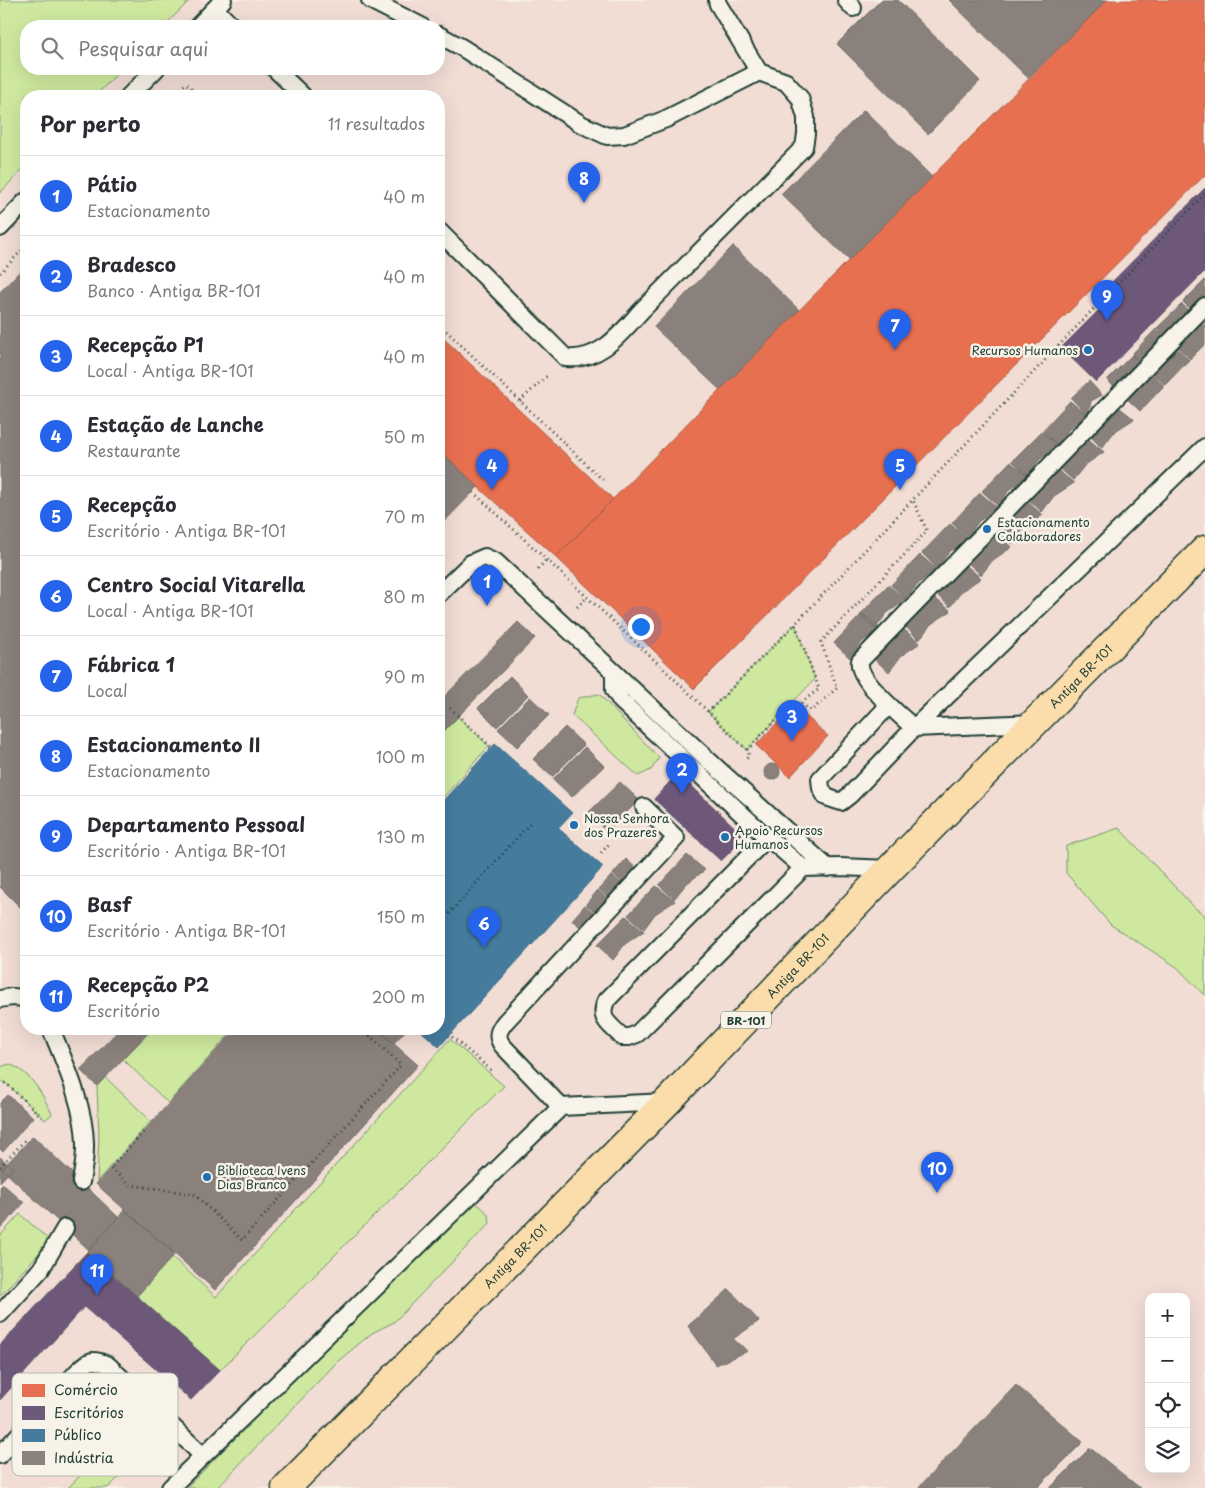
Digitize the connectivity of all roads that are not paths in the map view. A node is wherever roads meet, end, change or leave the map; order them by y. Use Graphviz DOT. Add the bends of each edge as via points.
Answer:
graph roads {
  1 [pos="370,0"];
  2 [pos="718,0"];
  3 [pos="219,4"];
  4 [pos="204,20"];
  5 [pos="228,20"];
  6 [pos="410,20"];
  7 [pos="445,38"];
  8 [pos="759,72"];
  9 [pos="150,75"];
  10 [pos="281,75"];
  11 [pos="135,90"];
  12 [pos="297,90"];
  13 [pos="20,207"];
  14 [pos="0,228"];
  15 [pos="445,237"];
  16 [pos="1205,306"];
  17 [pos="1205,447"];
  18 [pos="1205,550"];
  19 [pos="445,588"];
  20 [pos="614,673"];
  21 [pos="889,705"];
  22 [pos="1035,723"];
  23 [pos="914,728"];
  24 [pos="644,807"];
  25 [pos="768,837"];
  26 [pos="802,868"];
  27 [pos="828,868"];
  28 [pos="890,869"];
  29 [pos="20,998"];
  30 [pos="0,999"];
  31 [pos="54,1035"];
  32 [pos="667,1102"];
  33 [pos="561,1107"];
  34 [pos="81,1182"];
  35 [pos="65,1228"];
  36 [pos="0,1314"];
  37 [pos="76,1373"];
  38 [pos="116,1373"];
  39 [pos="178,1433"];
  40 [pos="12,1442"];
  41 [pos="0,1455"];
  42 [pos="202,1456"];
  43 [pos="170,1488"];
  44 [pos="286,1488"];
  1 -- 6 [label="lane"];
  2 -- 8 [label="lane"];
  3 -- 4 [label="lane"];
  3 -- 5 [label="lane"];
  7 -- 8 [label="lane" via="581,124 607,136 624,135 666,119"];
  8 -- 15 [label="lane" via="786,82 800,98 806,117 804,147 606,347 577,359 566,358"];
  9 -- 11 [label="lane"];
  10 -- 12 [label="lane"];
  13 -- 14 [label="lane"];
  16 -- 21 [label="lane" via="861,658 862,672 878,696"];
  17 -- 23 [label="lane"];
  18 -- 22 [label="main road, Antiga BR-101 / BR-101"];
  19 -- 20 [label="lane" via="470,563 485,557 496,562"];
  20 -- 25 [label="lane" via="614,690 620,701"];
  20 -- 27 [label="lane"];
  21 -- 23 [label="lane"];
  21 -- 23 [label="lane" via="820,779 826,797 841,802 850,795"];
  22 -- 23 [label="lane"];
  22 -- 28 [label="main road, Antiga BR-101 / BR-101"];
  24 -- 33 [label="lane" via="676,838 504,1022 498,1033 502,1045"];
  25 -- 26 [label="lane"];
  25 -- 26 [label="lane" via="606,1002 604,1018 622,1036 637,1034"];
  26 -- 27 [label="lane"];
  27 -- 28 [label="lane"];
  28 -- 32 [label="main road, Antiga BR-101 / BR-101"];
  29 -- 30 [label="lane"];
  31 -- 34 [label="lane" via="71,1076 82,1120 85,1146"];
  32 -- 33 [label="lane"];
  32 -- 44 [label="main road, Antiga BR-101 / BR-101"];
  33 -- 42 [label="lane"];
  35 -- 36 [label="lane" via="40,1269"];
  37 -- 38 [label="lane" via="88,1362 97,1360"];
  39 -- 42 [label="lane"];
  40 -- 41 [label="lane"];
  42 -- 43 [label="lane"];
}
